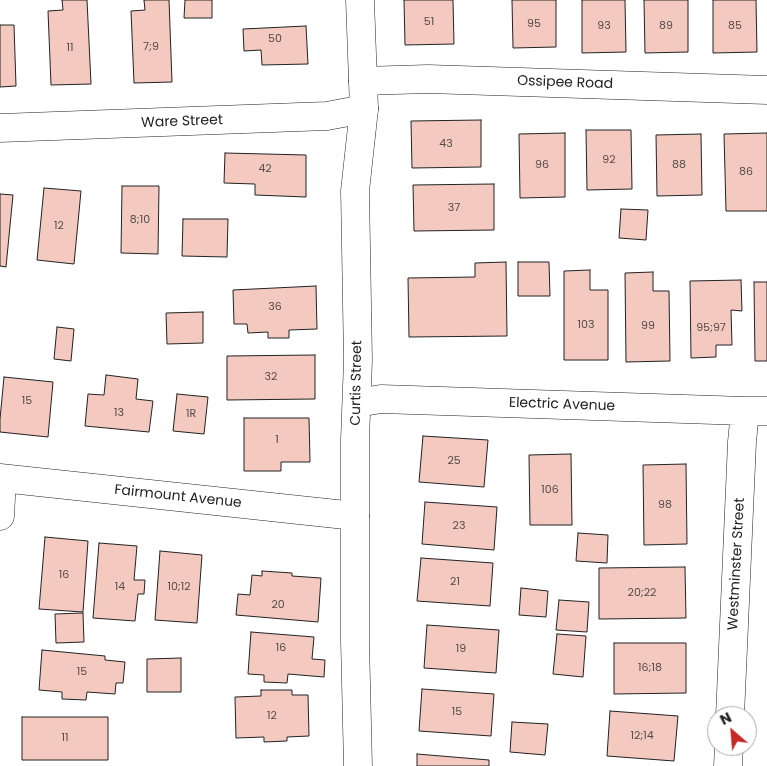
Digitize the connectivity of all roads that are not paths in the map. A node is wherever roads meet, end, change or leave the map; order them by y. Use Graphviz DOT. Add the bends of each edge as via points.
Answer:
graph roads {
  1 [pos="360,0"];
  2 [pos="363,81"];
  3 [pos="767,90"];
  4 [pos="364,109"];
  5 [pos="0,128"];
  6 [pos="357,403"];
  7 [pos="756,411"];
  8 [pos="1,479"];
  9 [pos="0,516"];
  10 [pos="356,516"];
  11 [pos="730,706"];
  12 [pos="358,766"];
  1 -- 2 [label="street, Curtis Street"];
  2 -- 3 [label="street, Ossipee Road" via="428,79"];
  2 -- 4 [label="street, Curtis Street"];
  4 -- 5 [label="street, Ware Street" via="327,116"];
  4 -- 6 [label="street, Curtis Street" via="355,191"];
  6 -- 7 [label="street, Electric Avenue" via="382,399"];
  6 -- 10 [label="street, Curtis Street"];
  7 -- 11 [label="street, Westminster Street" via="742,452"];
  8 -- 9 [label="street"];
  8 -- 10 [label="street, Fairmount Avenue"];
  10 -- 12 [label="street, Curtis Street"];
}
